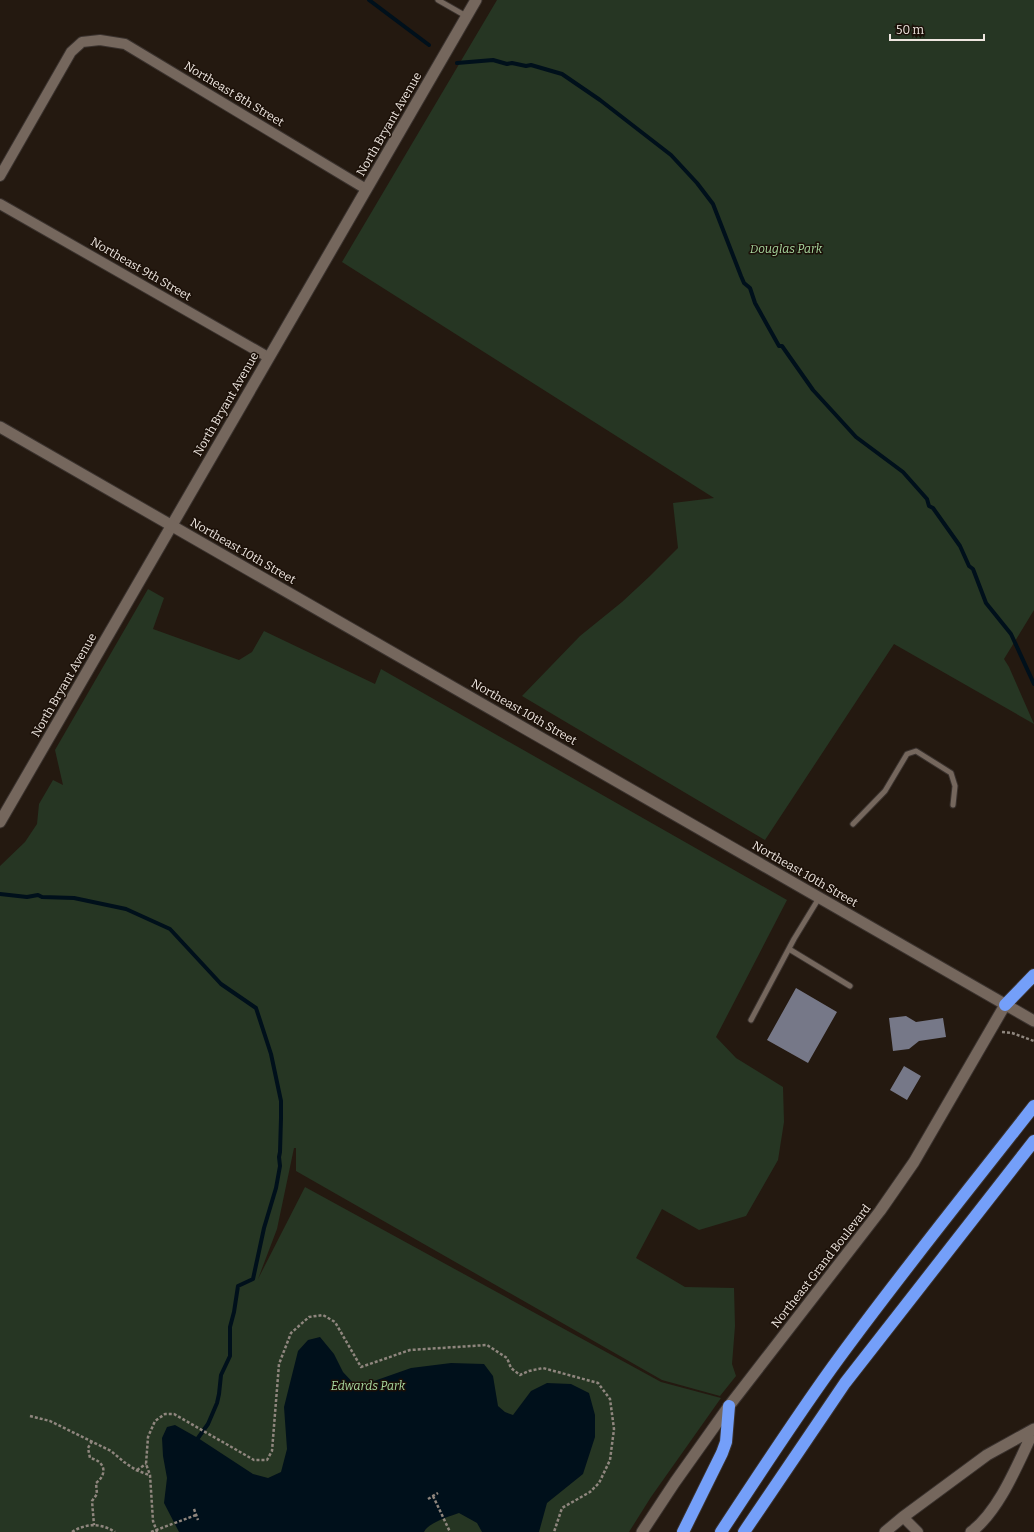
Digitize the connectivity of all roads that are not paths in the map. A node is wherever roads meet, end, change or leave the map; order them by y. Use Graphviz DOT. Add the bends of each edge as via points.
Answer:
graph roads {
  1 [pos="438,0"];
  2 [pos="476,0"];
  3 [pos="466,16"];
  4 [pos="0,176"];
  5 [pos="366,189"];
  6 [pos="0,204"];
  7 [pos="268,357"];
  8 [pos="0,427"];
  9 [pos="172,525"];
  10 [pos="953,805"];
  11 [pos="0,822"];
  12 [pos="853,824"];
  13 [pos="820,897"];
  14 [pos="789,949"];
  15 [pos="1034,975"];
  16 [pos="850,986"];
  17 [pos="1006,1005"];
  18 [pos="751,1020"];
  19 [pos="1034,1021"];
  20 [pos="1034,1106"];
  21 [pos="1034,1141"];
  22 [pos="729,1406"];
  23 [pos="1034,1429"];
  24 [pos="903,1517"];
  25 [pos="642,1532"];
  26 [pos="683,1532"];
  27 [pos="722,1532"];
  28 [pos="744,1532"];
  29 [pos="885,1532"];
  30 [pos="918,1532"];
  31 [pos="971,1532"];
  1 -- 3 [label="lane"];
  2 -- 3 [label="main road, North Bryant Avenue"];
  3 -- 5 [label="main road, North Bryant Avenue"];
  4 -- 5 [label="street, Northeast 8th Street" via="71,52 82,42 100,40 125,44"];
  5 -- 7 [label="main road, North Bryant Avenue"];
  6 -- 7 [label="street, Northeast 9th Street"];
  7 -- 9 [label="main road, North Bryant Avenue"];
  8 -- 9 [label="main road, Northeast 10th Street"];
  9 -- 11 [label="main road, North Bryant Avenue"];
  9 -- 13 [label="main road, Northeast 10th Street"];
  10 -- 12 [label="lane" via="955,786 951,773 916,751 907,754 886,791"];
  13 -- 14 [label="lane"];
  13 -- 17 [label="main road, Northeast 10th Street"];
  14 -- 16 [label="lane"];
  14 -- 18 [label="lane"];
  15 -- 17 [label="highway"];
  17 -- 19 [label="main road, Northeast 10th Street"];
  17 -- 22 [label="main road, Northeast Grand Boulevard" via="906,1174 843,1261"];
  20 -- 27 [label="highway" via="831,1369 763,1466"];
  21 -- 28 [label="highway" via="845,1383"];
  22 -- 25 [label="main road, Northeast Grand Boulevard"];
  22 -- 26 [label="highway" via="726,1442 722,1453"];
  23 -- 24 [label="main road" via="987,1455"];
  23 -- 31 [label="main road" via="1002,1494 990,1513"];
  24 -- 29 [label="main road"];
  24 -- 30 [label="street"];
}
